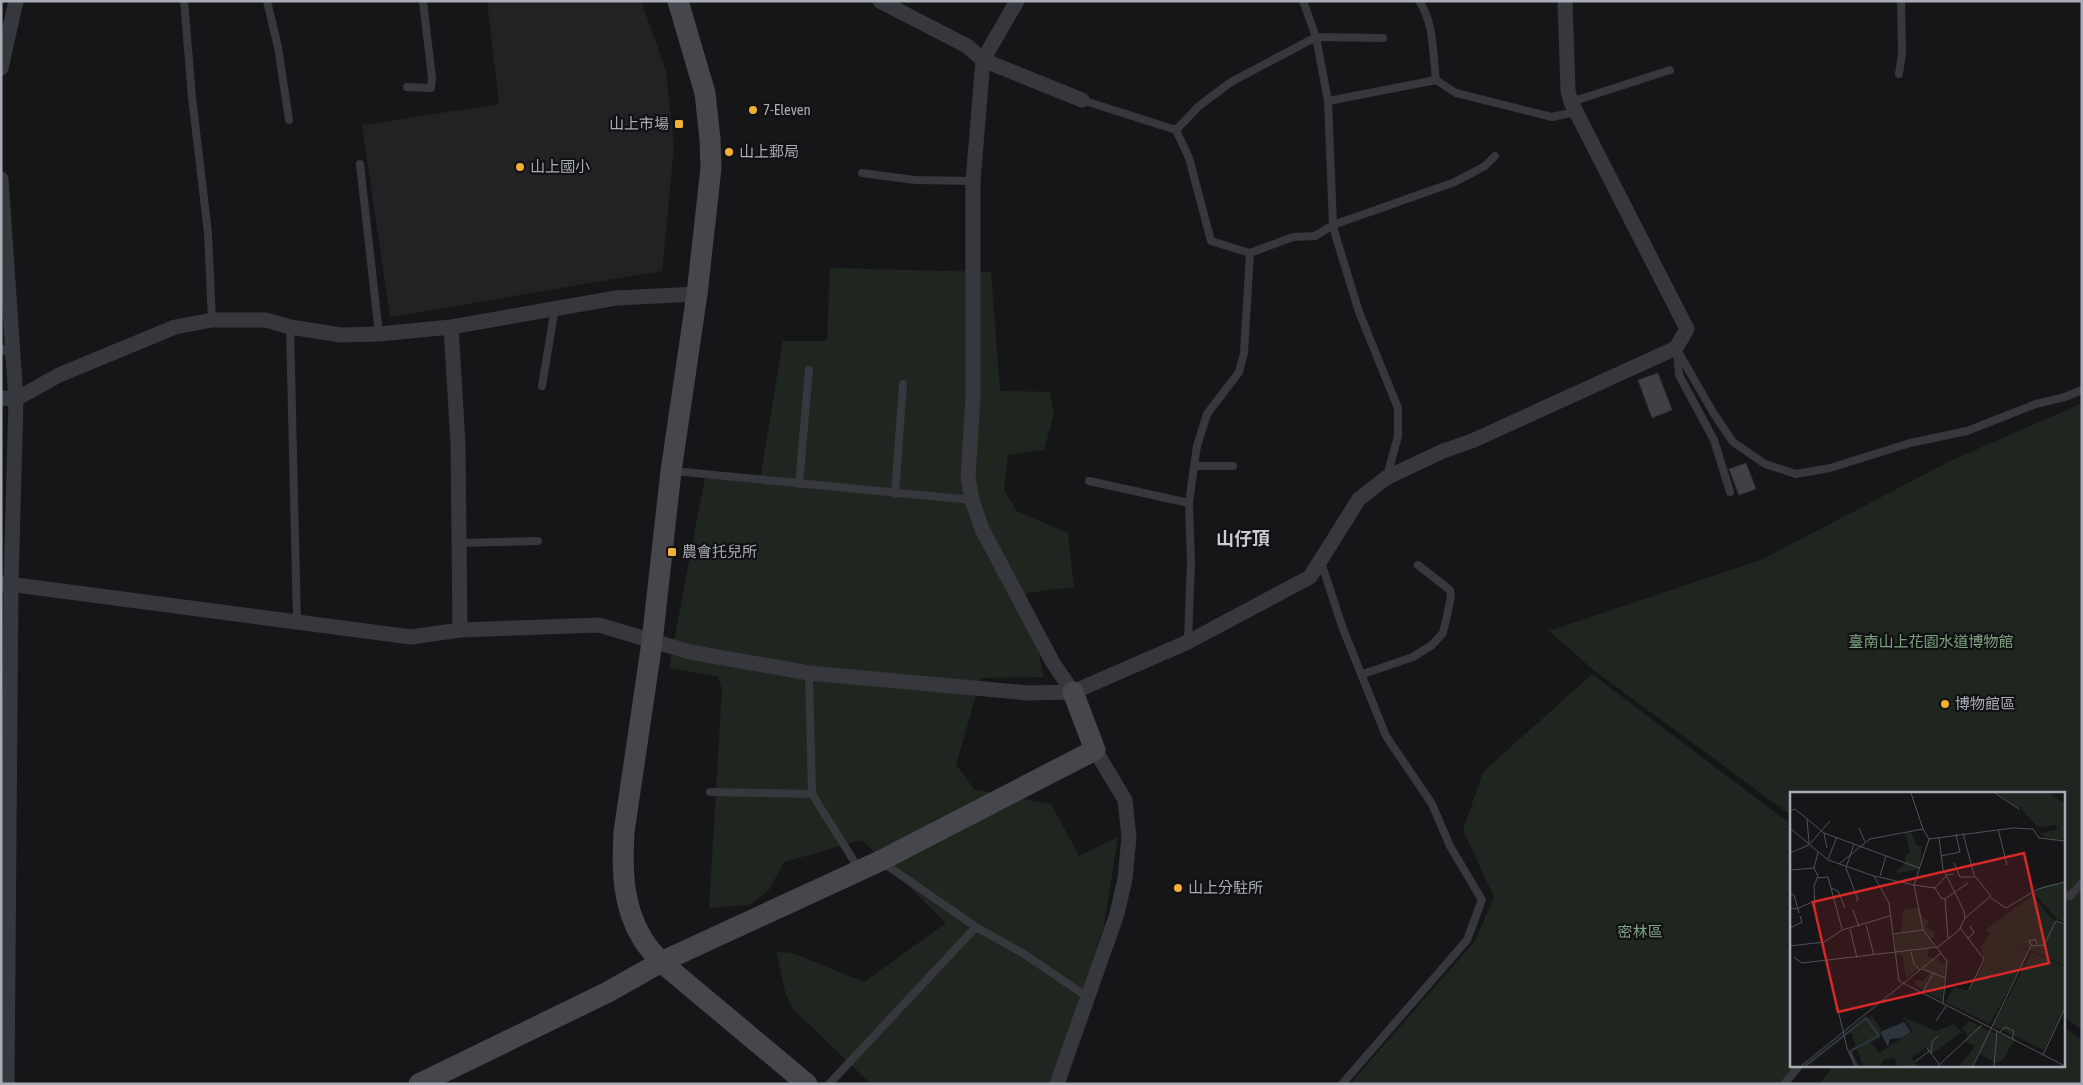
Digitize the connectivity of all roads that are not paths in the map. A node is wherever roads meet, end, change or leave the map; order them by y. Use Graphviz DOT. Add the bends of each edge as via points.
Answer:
graph roads {
  1 [pos="16,1"];
  2 [pos="184,1"];
  3 [pos="267,1"];
  4 [pos="423,1"];
  5 [pos="678,1"];
  6 [pos="880,1"];
  7 [pos="1017,1"];
  8 [pos="1303,1"];
  9 [pos="1419,1"];
  10 [pos="1565,1"];
  11 [pos="1901,1"];
  12 [pos="1316,38"];
  13 [pos="1383,38"];
  14 [pos="983,60"];
  15 [pos="1,68"];
  16 [pos="1670,70"];
  17 [pos="1899,74"];
  18 [pos="1436,80"];
  19 [pos="407,87"];
  20 [pos="1082,100"];
  21 [pos="1328,101"];
  22 [pos="1574,107"];
  23 [pos="289,120"];
  24 [pos="1176,130"];
  25 [pos="1495,156"];
  26 [pos="360,164"];
  27 [pos="862,173"];
  28 [pos="1,180"];
  29 [pos="973,181"];
  30 [pos="1333,224"];
  31 [pos="1250,253"];
  32 [pos="697,294"];
  33 [pos="554,308"];
  34 [pos="212,320"];
  35 [pos="290,327"];
  36 [pos="452,327"];
  37 [pos="379,334"];
  38 [pos="1676,348"];
  39 [pos="7,352"];
  40 [pos="810,370"];
  41 [pos="903,384"];
  42 [pos="542,386"];
  43 [pos="2082,390"];
  44 [pos="9,399"];
  45 [pos="1194,466"];
  46 [pos="1233,466"];
  47 [pos="671,471"];
  48 [pos="1386,478"];
  49 [pos="1088,481"];
  50 [pos="800,484"];
  51 [pos="1730,492"];
  52 [pos="894,494"];
  53 [pos="972,500"];
  54 [pos="1190,503"];
  55 [pos="538,542"];
  56 [pos="459,543"];
  57 [pos="1321,562"];
  58 [pos="1418,565"];
  59 [pos="6,583"];
  60 [pos="297,622"];
  61 [pos="460,630"];
  62 [pos="652,642"];
  63 [pos="1188,642"];
  64 [pos="809,673"];
  65 [pos="1363,674"];
  66 [pos="1073,692"];
  67 [pos="1095,750"];
  68 [pos="710,792"];
  69 [pos="812,794"];
  70 [pos="880,861"];
  71 [pos="860,870"];
  72 [pos="2082,883"];
  73 [pos="2066,895"];
  74 [pos="976,927"];
  75 [pos="661,962"];
  76 [pos="1088,998"];
  77 [pos="1796,1068"];
  78 [pos="7,1084"];
  79 [pos="420,1084"];
  80 [pos="807,1084"];
  81 [pos="829,1084"];
  82 [pos="1057,1084"];
  83 [pos="1342,1084"];
  84 [pos="1784,1084"];
  1 -- 15 [label="street"];
  2 -- 34 [label="lane" via="208,233"];
  3 -- 23 [label="lane"];
  4 -- 19 [label="lane" via="431,88"];
  5 -- 32 [label="main road" via="705,93 710,139 711,168"];
  6 -- 14 [label="street" via="967,46"];
  7 -- 14 [label="street"];
  8 -- 12 [label="lane"];
  9 -- 18 [label="lane" via="1431,39"];
  10 -- 22 [label="street" via="1568,91"];
  11 -- 17 [label="lane"];
  12 -- 13 [label="lane"];
  12 -- 21 [label="lane"];
  12 -- 24 [label="lane" via="1231,82 1199,106"];
  14 -- 20 [label="street"];
  14 -- 29 [label="street"];
  16 -- 22 [label="lane"];
  18 -- 21 [label="lane"];
  18 -- 22 [label="lane" via="1456,93 1552,117"];
  20 -- 24 [label="lane"];
  21 -- 30 [label="lane"];
  22 -- 38 [label="street" via="1687,329"];
  24 -- 31 [label="lane" via="1188,158 1211,241"];
  25 -- 30 [label="lane" via="1485,166 1455,182"];
  26 -- 37 [label="lane"];
  27 -- 29 [label="lane" via="915,180"];
  28 -- 39 [label="street"];
  29 -- 53 [label="street" via="973,398 968,477"];
  30 -- 31 [label="lane" via="1316,236 1293,237"];
  30 -- 48 [label="lane" via="1359,312 1398,408 1398,436"];
  31 -- 45 [label="lane" via="1244,354 1239,372 1207,414"];
  32 -- 33 [label="street" via="616,298"];
  32 -- 47 [label="main road"];
  33 -- 36 [label="street"];
  33 -- 42 [label="lane"];
  34 -- 35 [label="street" via="266,320"];
  34 -- 44 [label="street" via="175,327 103,355"];
  35 -- 37 [label="street" via="341,335"];
  35 -- 60 [label="lane"];
  36 -- 37 [label="street"];
  36 -- 56 [label="street"];
  38 -- 43 [label="lane" via="1734,442 1765,464 1796,474 1967,431"];
  38 -- 48 [label="street"];
  38 -- 51 [label="lane" via="1679,375 1714,440"];
  39 -- 44 [label="street"];
  40 -- 50 [label="lane"];
  41 -- 52 [label="lane"];
  44 -- 59 [label="street"];
  45 -- 46 [label="lane"];
  45 -- 54 [label="lane"];
  47 -- 50 [label="lane"];
  47 -- 62 [label="main road"];
  48 -- 57 [label="street" via="1359,499"];
  49 -- 54 [label="lane"];
  50 -- 52 [label="lane"];
  52 -- 53 [label="lane"];
  53 -- 66 [label="street" via="982,529"];
  54 -- 63 [label="lane"];
  55 -- 56 [label="lane"];
  56 -- 61 [label="street"];
  57 -- 63 [label="street" via="1310,577"];
  57 -- 65 [label="lane" via="1343,629"];
  58 -- 65 [label="lane" via="1450,590 1443,633 1413,657"];
  59 -- 60 [label="street"];
  59 -- 78 [label="street"];
  60 -- 61 [label="street" via="411,637"];
  61 -- 62 [label="street" via="599,625"];
  62 -- 64 [label="street"];
  62 -- 75 [label="main road" via="624,832 623,876 636,927"];
  63 -- 66 [label="street"];
  64 -- 66 [label="street" via="1028,693"];
  64 -- 69 [label="lane"];
  65 -- 83 [label="lane" via="1386,736 1432,804 1450,846 1482,900 1467,940"];
  66 -- 67 [label="main road"];
  67 -- 70 [label="main road"];
  67 -- 76 [label="street" via="1124,800 1129,837 1125,879 1117,914"];
  68 -- 69 [label="lane"];
  69 -- 71 [label="lane"];
  70 -- 71 [label="main road"];
  70 -- 74 [label="lane"];
  71 -- 75 [label="main road"];
  72 -- 73 [label="lane" via="2070,896"];
  74 -- 76 [label="lane" via="1024,954"];
  74 -- 81 [label="lane"];
  75 -- 79 [label="main road" via="608,992"];
  75 -- 80 [label="main road"];
  76 -- 82 [label="street"];
  77 -- 84 [label="lane"];
}
